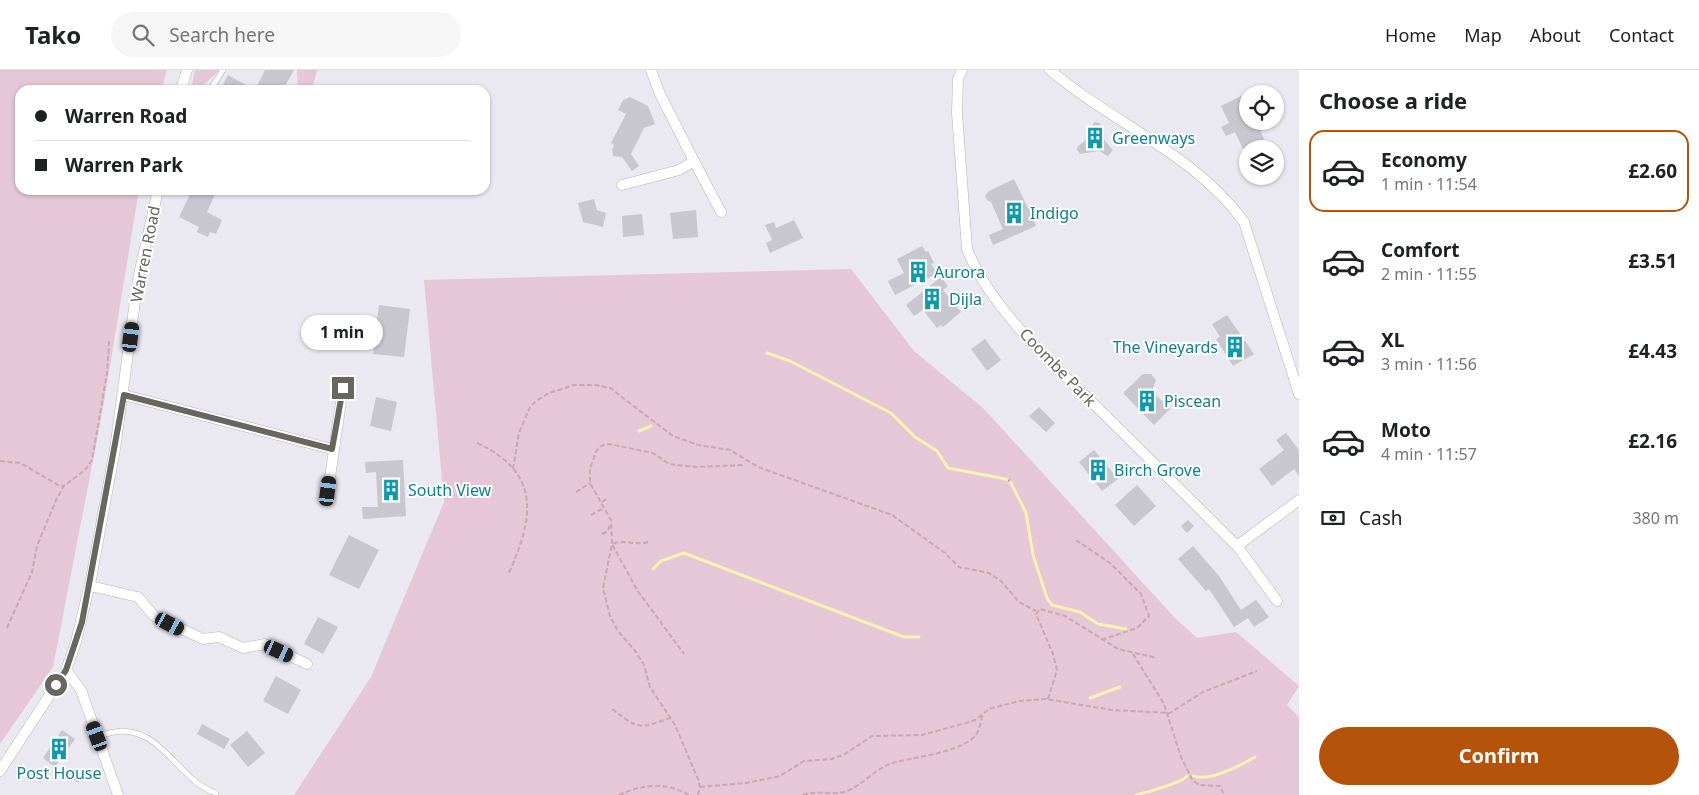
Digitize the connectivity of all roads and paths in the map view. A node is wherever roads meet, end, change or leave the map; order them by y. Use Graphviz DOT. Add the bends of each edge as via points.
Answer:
graph roads {
  1 [pos="187,70"];
  2 [pos="223,70"];
  3 [pos="651,70"];
  4 [pos="962,70"];
  5 [pos="1050,70"];
  6 [pos="182,85"];
  7 [pos="213,85"];
  8 [pos="694,161"];
  9 [pos="622,184"];
  10 [pos="157,195"];
  11 [pos="720,212"];
  12 [pos="109,341"];
  13 [pos="343,388"];
  14 [pos="1299,394"];
  15 [pos="124,395"];
  16 [pos="476,443"];
  17 [pos="332,449"];
  18 [pos="0,461"];
  19 [pos="745,465"];
  20 [pos="513,469"];
  21 [pos="590,483"];
  22 [pos="64,486"];
  23 [pos="328,491"];
  24 [pos="576,492"];
  25 [pos="608,498"];
  26 [pos="1299,500"];
  27 [pos="602,502"];
  28 [pos="605,508"];
  29 [pos="591,515"];
  30 [pos="611,521"];
  31 [pos="602,534"];
  32 [pos="1076,540"];
  33 [pos="648,542"];
  34 [pos="612,544"];
  35 [pos="1237,546"];
  36 [pos="508,575"];
  37 [pos="90,586"];
  38 [pos="1277,601"];
  39 [pos="1036,611"];
  40 [pos="8,628"];
  41 [pos="1101,640"];
  42 [pos="684,654"];
  43 [pos="1133,654"];
  44 [pos="1157,658"];
  45 [pos="307,664"];
  46 [pos="66,670"];
  47 [pos="1257,670"];
  48 [pos="1048,699"];
  49 [pos="612,709"];
  50 [pos="984,713"];
  51 [pos="1168,713"];
  52 [pos="670,718"];
  53 [pos="97,736"];
  54 [pos="0,771"];
  55 [pos="700,786"];
  56 [pos="216,793"];
  57 [pos="118,795"];
  58 [pos="619,795"];
  59 [pos="689,795"];
  60 [pos="698,795"];
  61 [pos="803,795"];
  62 [pos="1224,795"];
  1 -- 6 [label="street"];
  2 -- 7 [label="lane"];
  3 -- 8 [label="street"];
  4 -- 35 [label="street, Coombe Park" via="958,80 957,113 964,228 975,270 1035,346"];
  5 -- 14 [label="street" via="1071,88 1190,168 1234,208 1244,222"];
  8 -- 9 [label="street" via="679,170"];
  8 -- 11 [label="street"];
  10 -- 15 [label="street, Warren Road" via="138,279"];
  12 -- 22 [label="path" via="107,374 92,460 86,469"];
  13 -- 17 [label="street"];
  15 -- 17 [label="street"];
  15 -- 37 [label="street, Warren Road"];
  16 -- 20 [label="path" via="501,456"];
  17 -- 23 [label="street"];
  18 -- 22 [label="path" via="20,463"];
  19 -- 21 [label="path" via="697,467 670,464 653,453 609,444 601,446 593,455"];
  20 -- 36 [label="path" via="528,495 526,529"];
  20 -- 39 [label="path" via="519,433 536,401 574,385 610,388 673,436 698,445 730,450 758,467 892,515 959,566 989,573 1001,580 1019,602"];
  21 -- 24 [label="path"];
  21 -- 27 [label="path"];
  22 -- 40 [label="path" via="37,546 32,572"];
  25 -- 27 [label="path"];
  26 -- 35 [label="street"];
  27 -- 28 [label="path"];
  28 -- 29 [label="path"];
  28 -- 30 [label="path"];
  30 -- 31 [label="path" via="608,531"];
  30 -- 34 [label="path"];
  32 -- 41 [label="path" via="1110,563 1141,594 1148,616 1137,628"];
  33 -- 34 [label="path"];
  34 -- 42 [label="path" via="637,590"];
  34 -- 52 [label="path" via="603,588 610,616 640,657 650,687"];
  35 -- 38 [label="street, Coombe Park"];
  37 -- 45 [label="street" via="138,598 154,616 203,639 219,637 243,648 265,644"];
  37 -- 46 [label="street, Warren Road"];
  39 -- 41 [label="path" via="1040,609 1065,616"];
  39 -- 48 [label="path" via="1058,670"];
  41 -- 43 [label="path"];
  43 -- 44 [label="path"];
  43 -- 51 [label="path"];
  46 -- 53 [label="street" via="81,690"];
  46 -- 54 [label="street, Warren Road"];
  47 -- 51 [label="path" via="1203,692"];
  48 -- 50 [label="path" via="1019,701"];
  48 -- 51 [label="path" via="1112,710"];
  49 -- 52 [label="path" via="641,727"];
  50 -- 55 [label="path" via="966,724 922,735 872,736 845,754 832,759 804,761 780,776 746,783"];
  50 -- 61 [label="path" via="978,731 966,742 922,758 892,763 862,784 842,793 811,792"];
  51 -- 62 [label="path" via="1193,781 1200,785 1220,786"];
  52 -- 55 [label="path"];
  53 -- 56 [label="lane" via="125,731 154,741 204,789"];
  53 -- 57 [label="street"];
  55 -- 60 [label="path"];
  58 -- 59 [label="path" via="646,785 658,785"];
}
